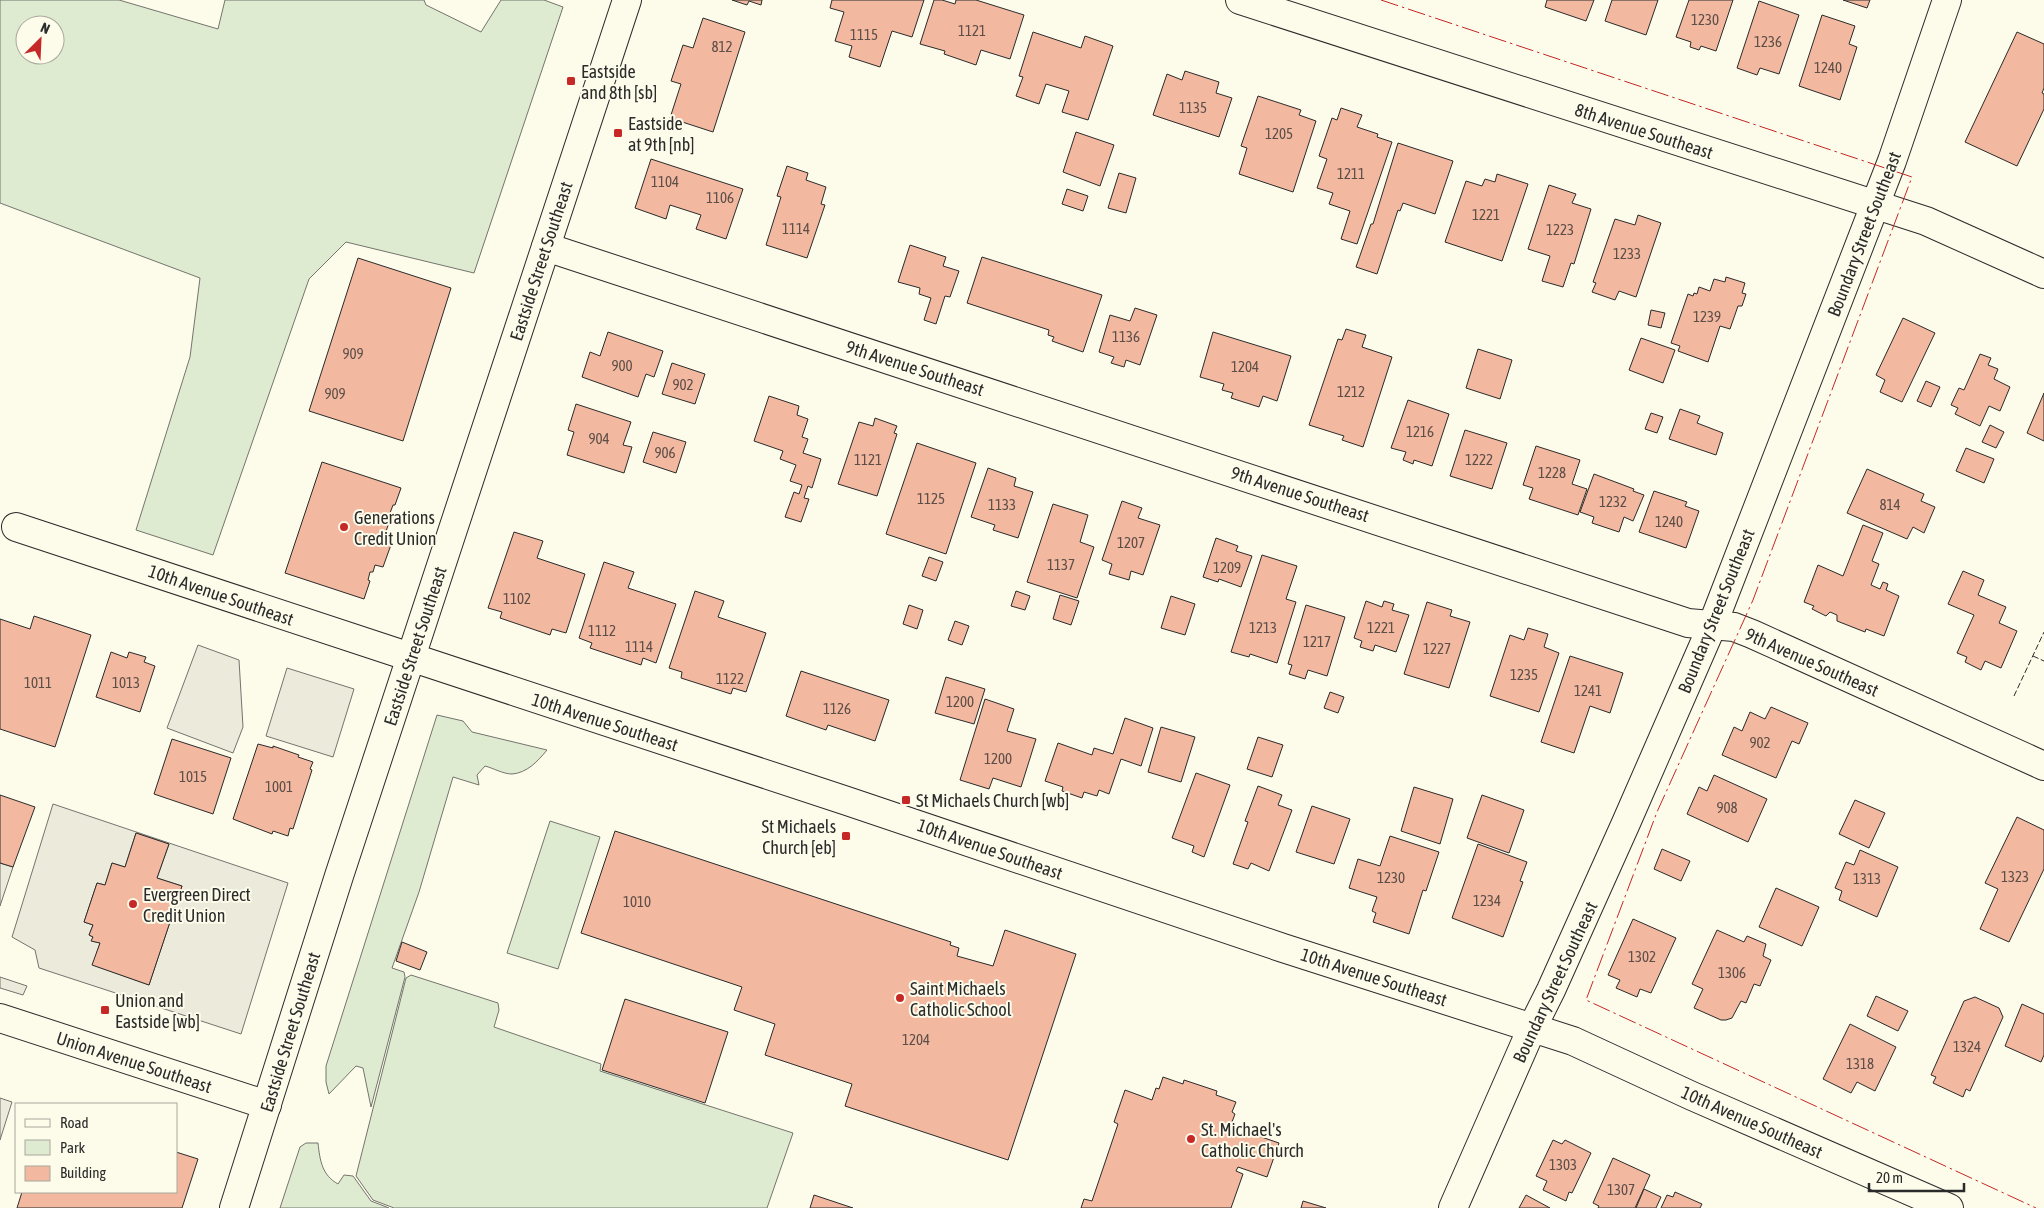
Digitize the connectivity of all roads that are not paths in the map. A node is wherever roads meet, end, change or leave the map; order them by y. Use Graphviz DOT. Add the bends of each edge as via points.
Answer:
graph roads {
  1 [pos="627,0"];
  2 [pos="1240,0"];
  3 [pos="1946,0"];
  4 [pos="1875,205"];
  5 [pos="546,247"];
  6 [pos="2044,274"];
  7 [pos="16,527"];
  8 [pos="1712,626"];
  9 [pos="412,658"];
  10 [pos="2044,766"];
  11 [pos="0,1018"];
  12 [pos="1532,1028"];
  13 [pos="267,1105"];
  14 [pos="234,1208"];
  15 [pos="1453,1208"];
  16 [pos="1949,1208"];
  1 -- 5 [label="street, Eastside Street Southeast"];
  2 -- 4 [label="street, 8th Avenue Southeast"];
  3 -- 4 [label="street, Boundary Street Southeast"];
  4 -- 6 [label="street, 8th Avenue Southeast" via="1926,221"];
  4 -- 8 [label="street, Boundary Street Southeast"];
  5 -- 8 [label="street, 9th Avenue Southeast" via="1683,621"];
  5 -- 9 [label="street, Eastside Street Southeast"];
  7 -- 9 [label="street, 10th Avenue Southeast"];
  8 -- 10 [label="street, 9th Avenue Southeast" via="1734,627 1752,634"];
  8 -- 12 [label="street, Boundary Street Southeast" via="1552,990"];
  9 -- 12 [label="street, 10th Avenue Southeast"];
  9 -- 13 [label="street, Eastside Street Southeast"];
  11 -- 13 [label="street, Union Avenue Southeast"];
  12 -- 15 [label="street, Boundary Street Southeast"];
  12 -- 16 [label="street, 10th Avenue Southeast" via="1573,1041"];
  13 -- 14 [label="street, Eastside Street Southeast"];
}
